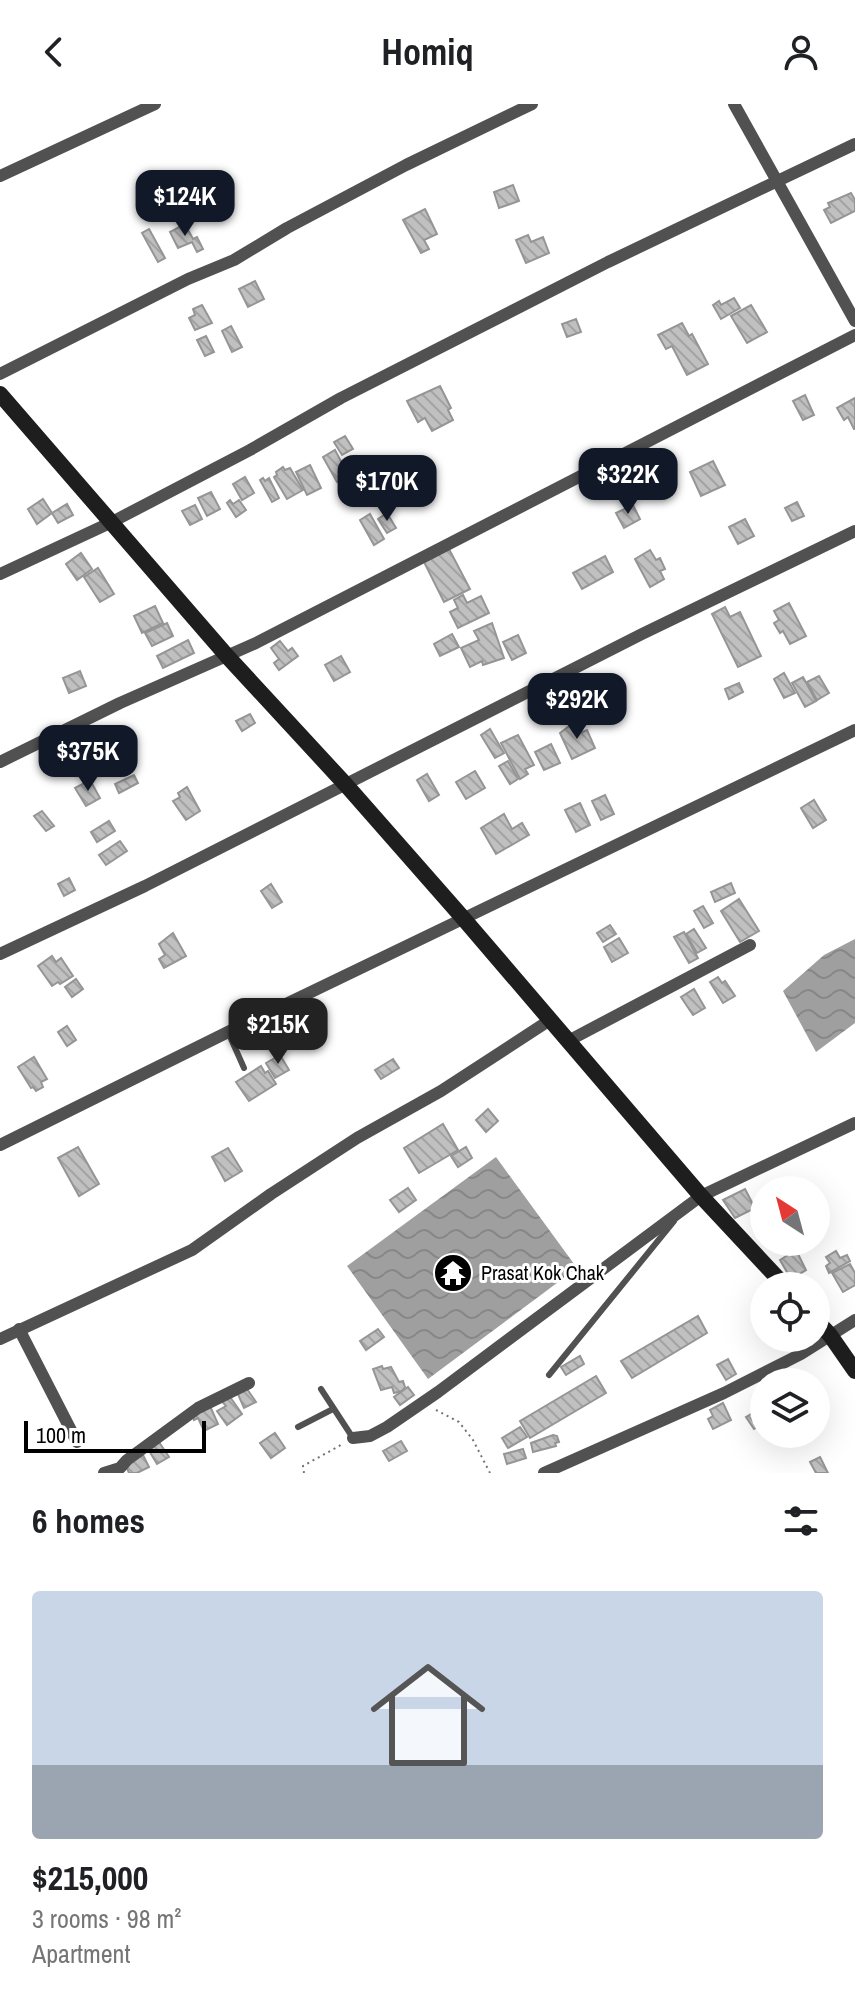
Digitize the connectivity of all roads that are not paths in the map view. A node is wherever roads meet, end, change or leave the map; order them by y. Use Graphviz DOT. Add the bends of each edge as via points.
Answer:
graph roads {
  1 [pos="155,104"];
  2 [pos="532,104"];
  3 [pos="734,104"];
  4 [pos="855,144"];
  5 [pos="0,176"];
  6 [pos="776,182"];
  7 [pos="855,321"];
  8 [pos="855,335"];
  9 [pos="0,374"];
  10 [pos="0,394"];
  11 [pos="112,522"];
  12 [pos="855,531"];
  13 [pos="0,574"];
  14 [pos="227,656"];
  15 [pos="855,730"];
  16 [pos="0,762"];
  17 [pos="347,786"];
  18 [pos="463,918"];
  19 [pos="750,945"];
  20 [pos="0,954"];
  21 [pos="550,1020"];
  22 [pos="228,1032"];
  23 [pos="568,1041"];
  24 [pos="244,1068"];
  25 [pos="855,1123"];
  26 [pos="0,1145"];
  27 [pos="690,1205"];
  28 [pos="769,1272"];
  29 [pos="855,1320"];
  30 [pos="19,1329"];
  31 [pos="830,1335"];
  32 [pos="0,1339"];
  33 [pos="804,1352"];
  34 [pos="855,1371"];
  35 [pos="549,1375"];
  36 [pos="249,1383"];
  37 [pos="321,1389"];
  38 [pos="333,1409"];
  39 [pos="298,1427"];
  40 [pos="353,1438"];
  41 [pos="77,1442"];
  42 [pos="121,1471"];
  43 [pos="104,1473"];
  44 [pos="544,1473"];
  1 -- 5 [label="street"];
  2 -- 9 [label="street" via="406,165 234,260"];
  3 -- 6 [label="street"];
  4 -- 6 [label="street"];
  6 -- 7 [label="street"];
  6 -- 11 [label="street" via="341,398"];
  8 -- 14 [label="street"];
  10 -- 11 [label="street"];
  11 -- 13 [label="street"];
  11 -- 14 [label="street"];
  12 -- 17 [label="street"];
  14 -- 16 [label="street"];
  14 -- 17 [label="street"];
  15 -- 18 [label="street"];
  17 -- 18 [label="street"];
  17 -- 20 [label="street"];
  18 -- 21 [label="street"];
  18 -- 22 [label="street"];
  19 -- 23 [label="street"];
  21 -- 23 [label="street"];
  21 -- 30 [label="street" via="344,1146 192,1250"];
  22 -- 24 [label="lane"];
  22 -- 26 [label="street"];
  23 -- 27 [label="street"];
  25 -- 27 [label="street"];
  27 -- 28 [label="street"];
  27 -- 35 [label="lane"];
  27 -- 40 [label="street" via="430,1398 370,1436"];
  29 -- 31 [label="street"];
  30 -- 32 [label="street"];
  30 -- 41 [label="street"];
  31 -- 34 [label="street"];
  33 -- 44 [label="street"];
  36 -- 42 [label="street" via="198,1408 127,1460"];
  37 -- 38 [label="lane"];
  38 -- 39 [label="lane"];
  38 -- 40 [label="lane"];
  42 -- 43 [label="street"];
}
